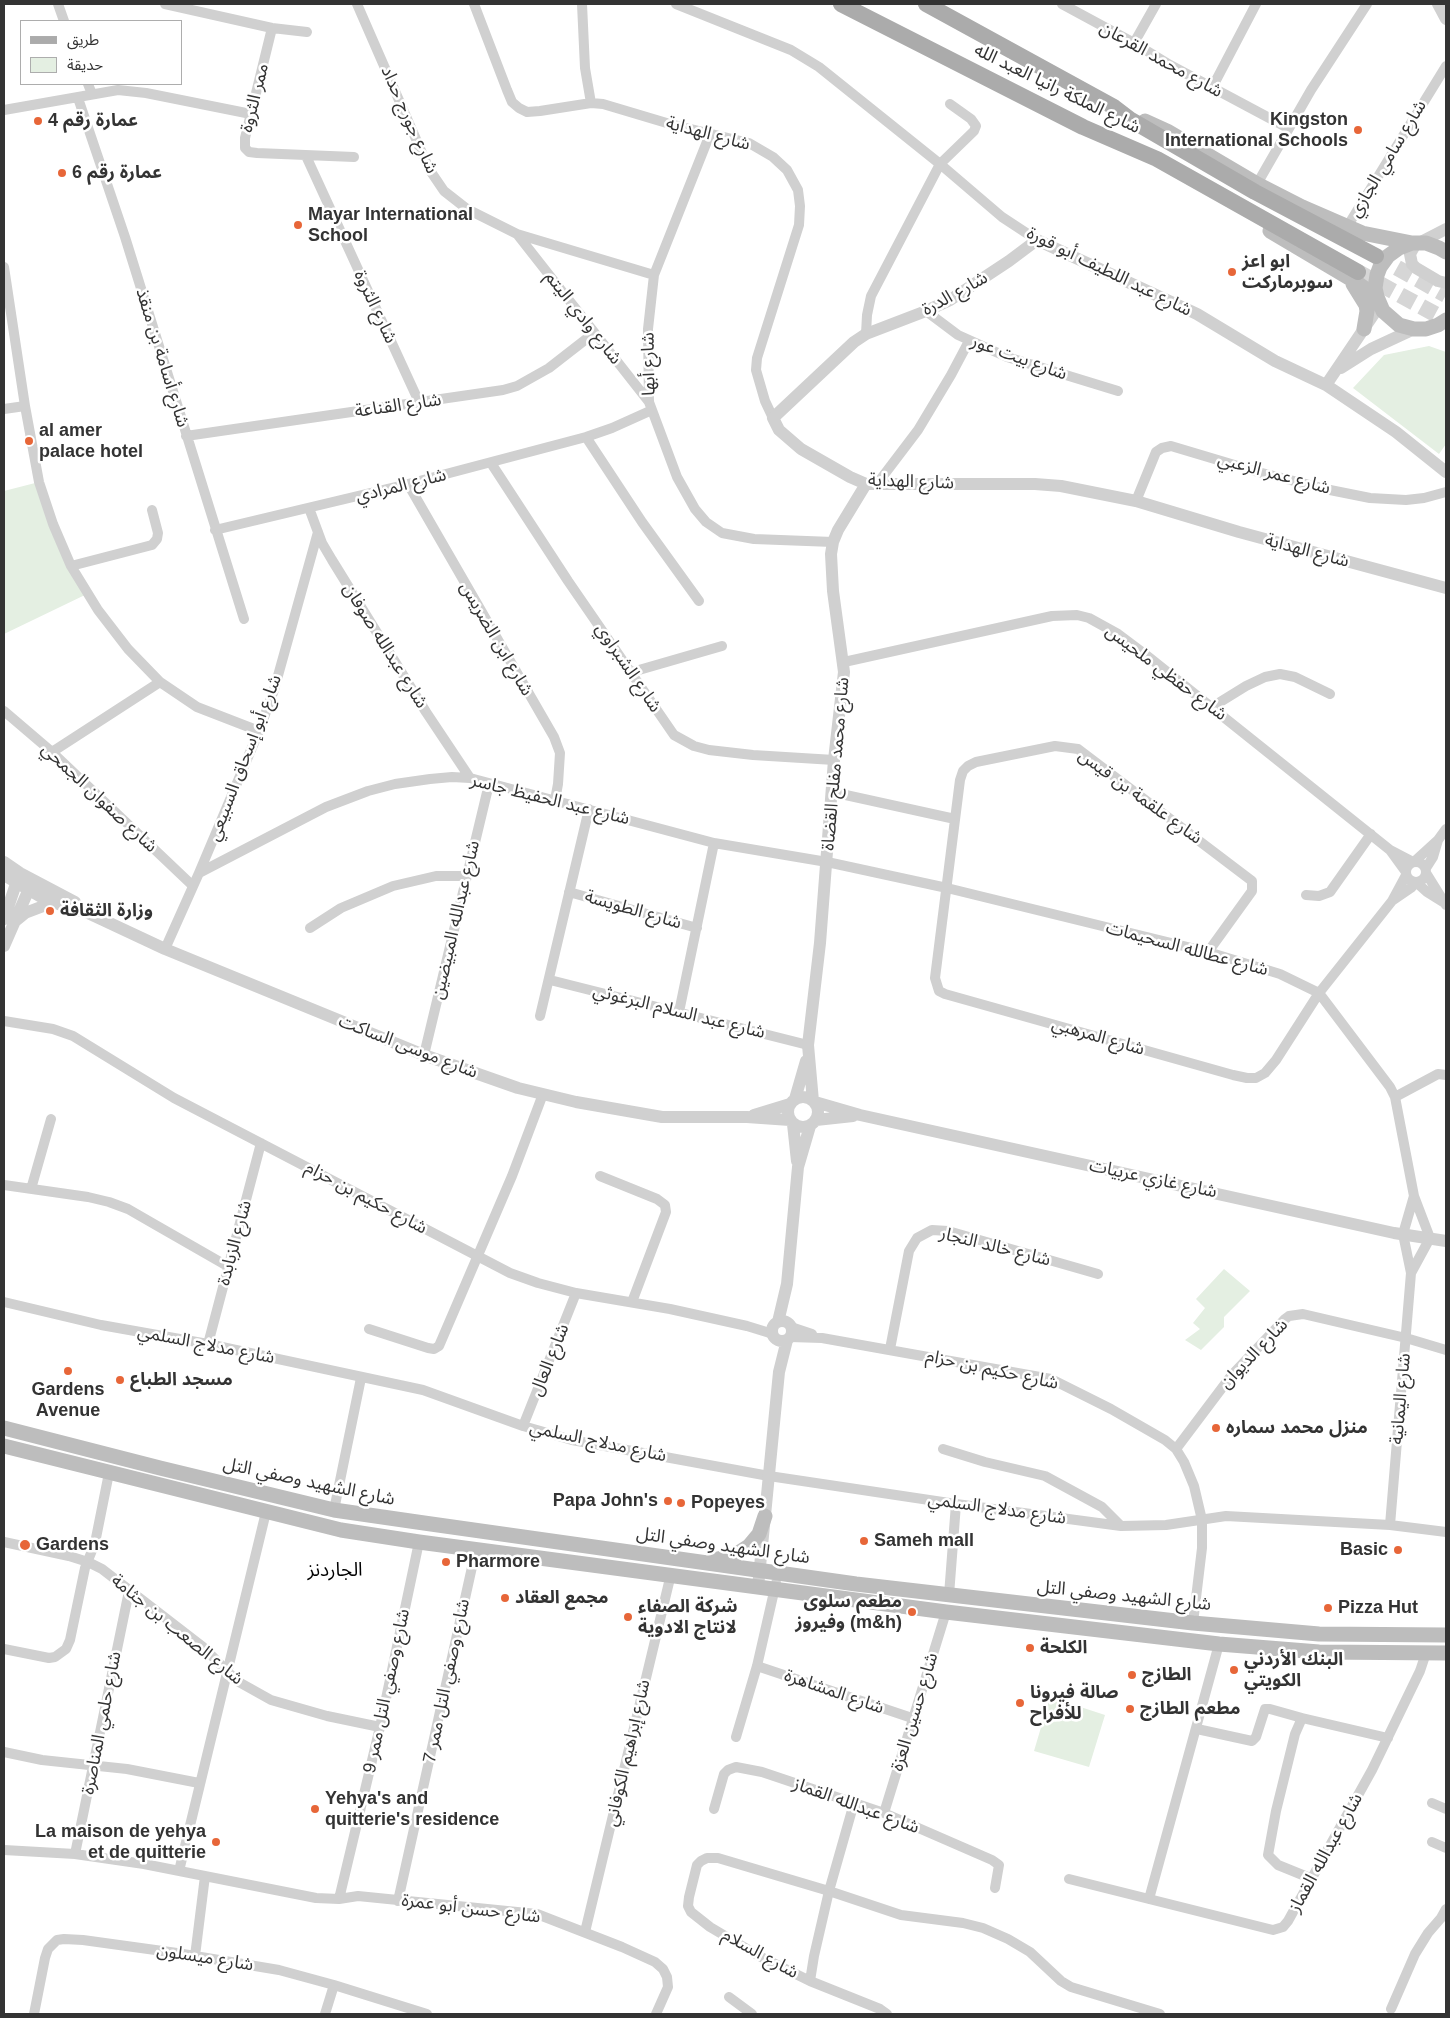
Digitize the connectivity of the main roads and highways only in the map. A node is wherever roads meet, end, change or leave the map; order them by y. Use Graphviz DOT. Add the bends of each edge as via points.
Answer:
graph roads {
  1 [pos="841,4"];
  2 [pos="926,4"];
  3 [pos="1114,107"];
  4 [pos="1415,243"];
  5 [pos="1446,252"];
  6 [pos="1376,256"];
  7 [pos="1352,274"];
  8 [pos="1378,301"];
  9 [pos="1443,325"];
  10 [pos="1364,328"];
  11 [pos="4,1428"];
  12 [pos="4,1446"];
  13 [pos="765,1516"];
  14 [pos="705,1562"];
  15 [pos="1446,1635"];
  16 [pos="1446,1653"];
  1 -- 7 [label="main road, شارع الملكة رانيا العبد الله" via="1082,127 1157,159"];
  2 -- 3 [label="main road, شارع الملكة رانيا العبد الله"];
  3 -- 4 [label="main road" via="1167,131 1257,184 1347,227"];
  3 -- 6 [label="main road, شارع الملكة رانيا العبد الله" via="1256,192"];
  4 -- 5 [label="main road" via="1433,245"];
  4 -- 8 [label="main road" via="1399,248 1384,261 1376,280"];
  7 -- 8 [label="main road"];
  7 -- 10 [label="main road" via="1366,305"];
  8 -- 9 [label="main road" via="1393,321 1414,329"];
  11 -- 14 [label="main road, شارع الشهيد وصفي التل" via="334,1510"];
  12 -- 16 [label="main road, شارع الشهيد وصفي التل" via="340,1530 419,1542 946,1612 1219,1644 1319,1652"];
  13 -- 14 [label="main road" via="760,1534 749,1546 735,1555"];
  14 -- 15 [label="main road, شارع الشهيد وصفي التل" via="949,1596 1193,1623 1319,1634"];
}
